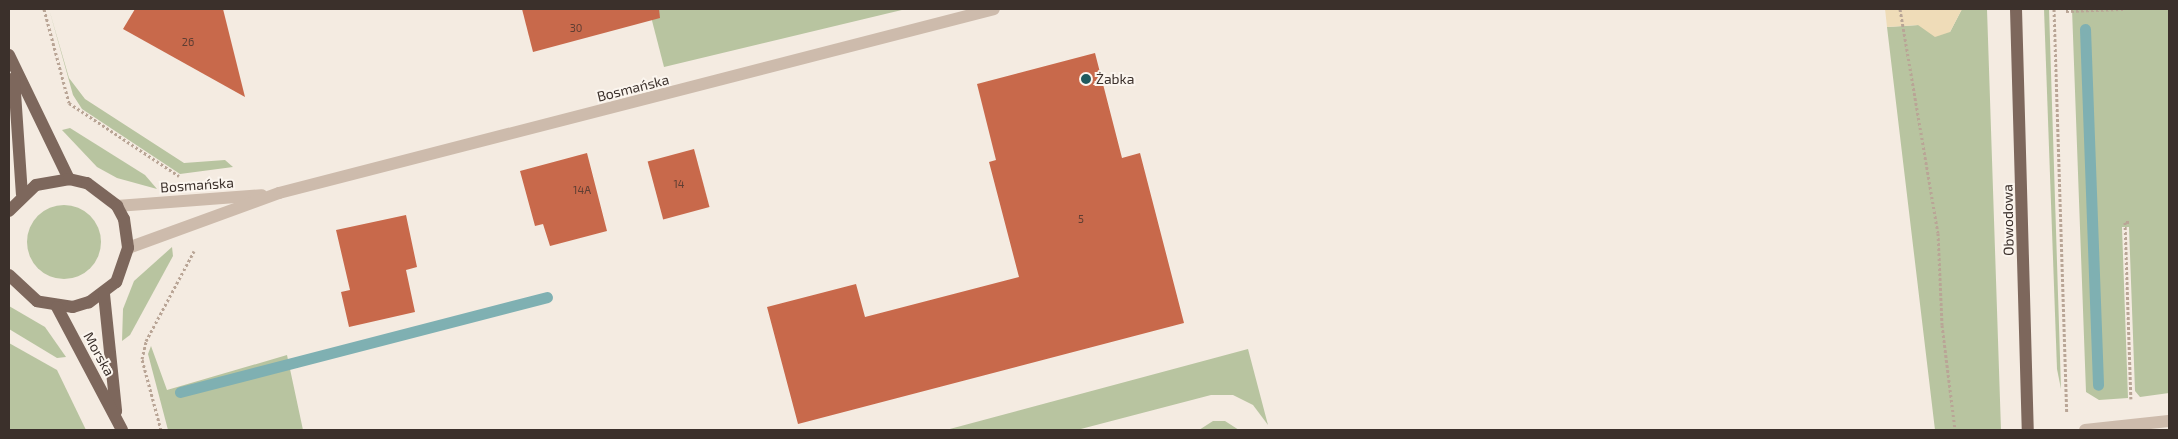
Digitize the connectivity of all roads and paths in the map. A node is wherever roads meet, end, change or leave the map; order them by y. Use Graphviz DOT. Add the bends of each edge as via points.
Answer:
graph roads {
  1 [pos="44,9"];
  2 [pos="994,9"];
  3 [pos="1900,9"];
  4 [pos="2016,9"];
  5 [pos="2054,9"];
  6 [pos="2123,9"];
  7 [pos="2066,11"];
  8 [pos="9,55"];
  9 [pos="14,73"];
  10 [pos="69,179"];
  11 [pos="184,180"];
  12 [pos="22,194"];
  13 [pos="279,194"];
  14 [pos="117,206"];
  15 [pos="9,211"];
  16 [pos="2129,222"];
  17 [pos="198,243"];
  18 [pos="128,248"];
  19 [pos="9,275"];
  20 [pos="104,294"];
  21 [pos="56,307"];
  22 [pos="2066,393"];
  23 [pos="2131,402"];
  24 [pos="116,415"];
  25 [pos="2169,421"];
  26 [pos="122,430"];
  27 [pos="162,430"];
  28 [pos="1955,430"];
  29 [pos="2028,430"];
  30 [pos="2085,430"];
  1 -- 11 [label="path" via="69,103"];
  2 -- 13 [label="street, Bosmańska"];
  3 -- 28 [label="path" via="1938,233 1942,325"];
  4 -- 29 [label="main road, Obwodowa"];
  5 -- 22 [label="path"];
  6 -- 7 [label="path"];
  8 -- 9 [label="main road"];
  9 -- 10 [label="main road"];
  9 -- 12 [label="main road"];
  10 -- 12 [label="main road" via="36,185"];
  10 -- 14 [label="main road" via="87,183"];
  12 -- 15 [label="main road"];
  13 -- 14 [label="street, Bosmańska"];
  13 -- 18 [label="street, Bosmańska"];
  14 -- 18 [label="main road" via="124,219"];
  16 -- 23 [label="path" via="2125,222"];
  17 -- 27 [label="path" via="146,341 142,359"];
  18 -- 20 [label="main road" via="116,282"];
  19 -- 21 [label="main road" via="26,294"];
  20 -- 21 [label="main road" via="89,302"];
  20 -- 24 [label="main road, Morska"];
  21 -- 24 [label="main road, Morska"];
  24 -- 26 [label="main road, Morska"];
  25 -- 30 [label="street"];
}
